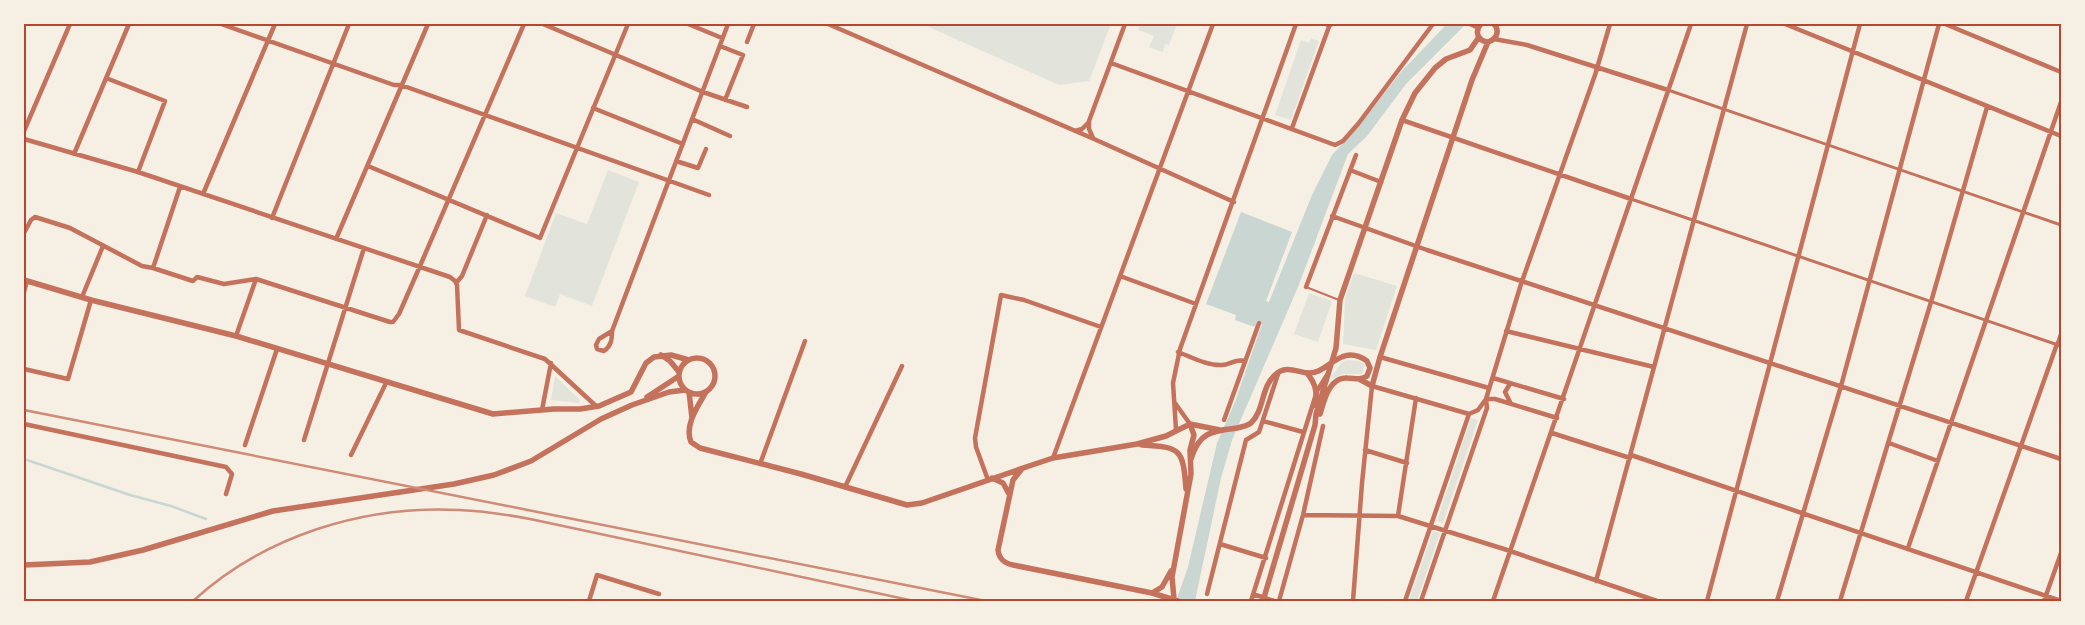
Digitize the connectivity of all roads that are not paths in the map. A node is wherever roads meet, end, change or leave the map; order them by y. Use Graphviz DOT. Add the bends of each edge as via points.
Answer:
graph roads {
  1 [pos="70,24"];
  2 [pos="129,24"];
  3 [pos="221,24"];
  4 [pos="275,24"];
  5 [pos="349,24"];
  6 [pos="428,24"];
  7 [pos="524,24"];
  8 [pos="543,24"];
  9 [pos="628,24"];
  10 [pos="688,24"];
  11 [pos="728,24"];
  12 [pos="754,24"];
  13 [pos="828,24"];
  14 [pos="1125,24"];
  15 [pos="1213,24"];
  16 [pos="1296,24"];
  17 [pos="1329,24"];
  18 [pos="1433,24"];
  19 [pos="1610,24"];
  20 [pos="1691,24"];
  21 [pos="1747,24"];
  22 [pos="1785,24"];
  23 [pos="1860,24"];
  24 [pos="1939,24"];
  25 [pos="1944,24"];
  26 [pos="1476,25"];
  27 [pos="1496,25"];
  28 [pos="1479,37"];
  29 [pos="722,38"];
  30 [pos="268,40"];
  31 [pos="1491,41"];
  32 [pos="747,42"];
  33 [pos="720,46"];
  34 [pos="1852,51"];
  35 [pos="615,55"];
  36 [pos="333,62"];
  37 [pos="1111,63"];
  38 [pos="1596,66"];
  39 [pos="2061,72"];
  40 [pos="106,78"];
  41 [pos="1923,81"];
  42 [pos="401,85"];
  43 [pos="1668,90"];
  44 [pos="703,92"];
  45 [pos="1189,92"];
  46 [pos="725,100"];
  47 [pos="2061,102"];
  48 [pos="747,107"];
  49 [pos="1987,107"];
  50 [pos="594,108"];
  51 [pos="1724,109"];
  52 [pos="485,115"];
  53 [pos="1262,118"];
  54 [pos="692,119"];
  55 [pos="1402,120"];
  56 [pos="1089,121"];
  57 [pos="1292,128"];
  58 [pos="24,131"];
  59 [pos="1075,131"];
  60 [pos="2050,132"];
  61 [pos="730,136"];
  62 [pos="2061,136"];
  63 [pos="1453,138"];
  64 [pos="24,139"];
  65 [pos="1094,139"];
  66 [pos="683,144"];
  67 [pos="1827,144"];
  68 [pos="577,147"];
  69 [pos="706,149"];
  70 [pos="74,154"];
  71 [pos="1356,155"];
  72 [pos="676,160"];
  73 [pos="368,166"];
  74 [pos="1159,169"];
  75 [pos="1898,169"];
  76 [pos="1350,170"];
  77 [pos="138,172"];
  78 [pos="1559,173"];
  79 [pos="669,180"];
  80 [pos="1381,182"];
  81 [pos="180,187"];
  82 [pos="1963,192"];
  83 [pos="203,194"];
  84 [pos="709,195"];
  85 [pos="449,199"];
  86 [pos="1631,199"];
  87 [pos="1234,202"];
  88 [pos="2023,212"];
  89 [pos="487,215"];
  90 [pos="1332,216"];
  91 [pos="272,218"];
  92 [pos="1694,221"];
  93 [pos="2061,225"];
  94 [pos="1364,228"];
  95 [pos="24,233"];
  96 [pos="336,239"];
  97 [pos="103,246"];
  98 [pos="1416,246"];
  99 [pos="364,248"];
  100 [pos="1797,256"];
  101 [pos="420,266"];
  102 [pos="153,268"];
  103 [pos="1120,276"];
  104 [pos="256,279"];
  105 [pos="26,281"];
  106 [pos="1522,281"];
  107 [pos="1869,281"];
  108 [pos="456,283"];
  109 [pos="1306,287"];
  110 [pos="24,292"];
  111 [pos="82,297"];
  112 [pos="91,300"];
  113 [pos="1340,300"];
  114 [pos="1931,302"];
  115 [pos="1196,304"];
  116 [pos="1595,305"];
  117 [pos="345,307"];
  118 [pos="1986,320"];
  119 [pos="1259,323"];
  120 [pos="1101,327"];
  121 [pos="1664,328"];
  122 [pos="612,331"];
  123 [pos="1506,331"];
  124 [pos="2061,332"];
  125 [pos="236,336"];
  126 [pos="805,341"];
  127 [pos="2059,345"];
  128 [pos="277,349"];
  129 [pos="1580,350"];
  130 [pos="1178,352"];
  131 [pos="661,355"];
  132 [pos="1380,357"];
  133 [pos="689,360"];
  134 [pos="1333,360"];
  135 [pos="1245,361"];
  136 [pos="551,363"];
  137 [pos="1769,363"];
  138 [pos="327,365"];
  139 [pos="902,366"];
  140 [pos="1654,368"];
  141 [pos="24,369"];
  142 [pos="1370,371"];
  143 [pos="1278,372"];
  144 [pos="1308,373"];
  145 [pos="679,374"];
  146 [pos="1328,374"];
  147 [pos="1493,378"];
  148 [pos="1359,379"];
  149 [pos="386,383"];
  150 [pos="1510,384"];
  151 [pos="1372,386"];
  152 [pos="1840,386"];
  153 [pos="1489,388"];
  154 [pos="687,391"];
  155 [pos="1317,391"];
  156 [pos="706,392"];
  157 [pos="1416,398"];
  158 [pos="1564,398"];
  159 [pos="1486,399"];
  160 [pos="640,401"];
  161 [pos="1174,402"];
  162 [pos="1510,402"];
  163 [pos="596,406"];
  164 [pos="1899,406"];
  165 [pos="542,410"];
  166 [pos="1316,414"];
  167 [pos="1469,414"];
  168 [pos="692,418"];
  169 [pos="1557,418"];
  170 [pos="1224,420"];
  171 [pos="1263,421"];
  172 [pos="1951,423"];
  173 [pos="24,424"];
  174 [pos="1190,424"];
  175 [pos="1315,425"];
  176 [pos="1323,426"];
  177 [pos="1176,430"];
  178 [pos="1220,430"];
  179 [pos="1303,432"];
  180 [pos="1552,433"];
  181 [pos="304,440"];
  182 [pos="1889,443"];
  183 [pos="1137,444"];
  184 [pos="245,445"];
  185 [pos="2020,446"];
  186 [pos="1365,450"];
  187 [pos="351,455"];
  188 [pos="1630,456"];
  189 [pos="1053,458"];
  190 [pos="1191,459"];
  191 [pos="2061,459"];
  192 [pos="1938,461"];
  193 [pos="1407,463"];
  194 [pos="760,464"];
  195 [pos="1024,467"];
  196 [pos="990,479"];
  197 [pos="845,487"];
  198 [pos="1736,490"];
  199 [pos="226,494"];
  200 [pos="1009,494"];
  201 [pos="1187,501"];
  202 [pos="1804,512"];
  203 [pos="1303,515"];
  204 [pos="1359,515"];
  205 [pos="1398,516"];
  206 [pos="1430,526"];
  207 [pos="1446,531"];
  208 [pos="1862,533"];
  209 [pos="1220,544"];
  210 [pos="1908,548"];
  211 [pos="1511,552"];
  212 [pos="2061,553"];
  213 [pos="1266,558"];
  214 [pos="24,565"];
  215 [pos="1173,567"];
  216 [pos="1976,572"];
  217 [pos="1596,581"];
  218 [pos="1152,593"];
  219 [pos="659,594"];
  220 [pos="1207,594"];
  221 [pos="1253,594"];
  222 [pos="2045,599"];
  223 [pos="1176,600"];
  224 [pos="589,601"];
  225 [pos="1251,601"];
  226 [pos="1263,601"];
  227 [pos="1274,601"];
  228 [pos="1280,601"];
  229 [pos="1352,601"];
  230 [pos="1405,601"];
  231 [pos="1421,601"];
  232 [pos="1493,601"];
  233 [pos="1657,601"];
  234 [pos="1707,601"];
  235 [pos="1777,601"];
  236 [pos="1840,601"];
  237 [pos="1966,601"];
  238 [pos="2061,601"];
  1 -- 58 [label="street"];
  2 -- 40 [label="street"];
  3 -- 30 [label="street"];
  4 -- 30 [label="street"];
  5 -- 36 [label="street"];
  6 -- 42 [label="street"];
  7 -- 52 [label="street"];
  8 -- 35 [label="street"];
  9 -- 35 [label="street"];
  10 -- 29 [label="street"];
  11 -- 29 [label="street"];
  12 -- 32 [label="street"];
  13 -- 59 [label="street"];
  14 -- 37 [label="street"];
  15 -- 45 [label="street"];
  16 -- 53 [label="street"];
  17 -- 57 [label="street"];
  18 -- 57 [label="street" via="1340,143 1336,145"];
  19 -- 38 [label="street"];
  20 -- 43 [label="street"];
  21 -- 51 [label="street"];
  22 -- 34 [label="street"];
  23 -- 34 [label="street"];
  24 -- 41 [label="street"];
  25 -- 39 [label="street"];
  26 -- 28 [label="street"];
  27 -- 31 [label="street" via="1497,34"];
  28 -- 31 [label="street" via="1483,41"];
  28 -- 55 [label="street" via="1470,50 1446,59 1435,68 1415,93"];
  29 -- 33 [label="street"];
  30 -- 36 [label="street"];
  30 -- 83 [label="street"];
  31 -- 38 [label="street" via="1524,44"];
  31 -- 63 [label="street" via="1480,60"];
  33 -- 44 [label="street"];
  33 -- 46 [label="street" via="743,55"];
  34 -- 41 [label="street"];
  34 -- 67 [label="street"];
  35 -- 44 [label="street"];
  35 -- 50 [label="street"];
  36 -- 42 [label="street"];
  36 -- 91 [label="street"];
  37 -- 45 [label="street"];
  37 -- 56 [label="street"];
  38 -- 43 [label="street"];
  38 -- 78 [label="street"];
  40 -- 70 [label="street"];
  40 -- 77 [label="street" via="165,101"];
  41 -- 49 [label="street"];
  41 -- 75 [label="street"];
  42 -- 52 [label="street"];
  42 -- 73 [label="street"];
  43 -- 51 [label="street"];
  43 -- 86 [label="street"];
  44 -- 46 [label="street"];
  44 -- 54 [label="street"];
  45 -- 53 [label="street"];
  45 -- 74 [label="street"];
  46 -- 48 [label="street"];
  47 -- 60 [label="street"];
  49 -- 60 [label="street"];
  49 -- 82 [label="street"];
  50 -- 66 [label="street"];
  50 -- 68 [label="street"];
  51 -- 67 [label="street"];
  51 -- 92 [label="street"];
  52 -- 68 [label="street"];
  52 -- 85 [label="street"];
  53 -- 57 [label="street"];
  53 -- 87 [label="street"];
  54 -- 61 [label="street"];
  54 -- 66 [label="street"];
  55 -- 63 [label="street"];
  55 -- 80 [label="street"];
  56 -- 59 [label="street"];
  56 -- 65 [label="street"];
  59 -- 65 [label="street"];
  60 -- 62 [label="street"];
  60 -- 88 [label="street"];
  63 -- 78 [label="street"];
  63 -- 98 [label="street"];
  64 -- 70 [label="street"];
  65 -- 74 [label="street"];
  66 -- 72 [label="street"];
  67 -- 75 [label="street"];
  67 -- 100 [label="street"];
  68 -- 79 [label="street"];
  68 -- 89 [label="street" via="540,238"];
  69 -- 72 [label="street" via="698,168"];
  70 -- 77 [label="street"];
  71 -- 76 [label="street"];
  72 -- 79 [label="street"];
  73 -- 85 [label="street"];
  73 -- 96 [label="street"];
  74 -- 87 [label="street"];
  74 -- 103 [label="street"];
  75 -- 82 [label="street"];
  75 -- 107 [label="street"];
  76 -- 80 [label="street"];
  76 -- 90 [label="street"];
  77 -- 81 [label="street"];
  78 -- 86 [label="street"];
  78 -- 106 [label="street"];
  79 -- 84 [label="street"];
  79 -- 122 [label="street"];
  80 -- 94 [label="street"];
  81 -- 83 [label="street"];
  81 -- 102 [label="street"];
  82 -- 88 [label="street"];
  82 -- 114 [label="street"];
  83 -- 91 [label="street"];
  85 -- 89 [label="street"];
  85 -- 101 [label="street"];
  86 -- 92 [label="street"];
  86 -- 116 [label="street"];
  87 -- 115 [label="street"];
  88 -- 93 [label="street"];
  88 -- 118 [label="street"];
  89 -- 108 [label="street" via="462,276"];
  90 -- 94 [label="street"];
  90 -- 109 [label="street"];
  91 -- 96 [label="street"];
  92 -- 100 [label="street"];
  92 -- 121 [label="street"];
  94 -- 98 [label="street"];
  94 -- 113 [label="street"];
  95 -- 97 [label="street" via="35,217 70,228"];
  96 -- 99 [label="street"];
  97 -- 102 [label="street" via="142,266"];
  97 -- 111 [label="street"];
  98 -- 106 [label="street"];
  98 -- 132 [label="street"];
  99 -- 101 [label="street"];
  99 -- 117 [label="street"];
  100 -- 107 [label="street"];
  100 -- 137 [label="street"];
  101 -- 108 [label="street" via="450,277"];
  101 -- 117 [label="street" via="393,322"];
  102 -- 104 [label="street" via="193,281 197,277 224,284"];
  103 -- 115 [label="street"];
  103 -- 120 [label="street"];
  104 -- 117 [label="street"];
  104 -- 125 [label="street"];
  105 -- 110 [label="street"];
  105 -- 111 [label="street"];
  106 -- 116 [label="street"];
  106 -- 123 [label="street"];
  107 -- 114 [label="street"];
  107 -- 152 [label="street"];
  108 -- 136 [label="street" via="459,330"];
  109 -- 113 [label="lane"];
  111 -- 112 [label="street"];
  112 -- 125 [label="street"];
  112 -- 141 [label="street" via="68,379"];
  113 -- 134 [label="street"];
  114 -- 118 [label="street"];
  114 -- 164 [label="street"];
  115 -- 130 [label="street"];
  116 -- 121 [label="street"];
  116 -- 129 [label="street"];
  117 -- 138 [label="street"];
  118 -- 127 [label="street"];
  118 -- 172 [label="street"];
  119 -- 135 [label="street"];
  120 -- 189 [label="street"];
  120 -- 196 [label="street" via="1001,295 975,438"];
  121 -- 137 [label="street"];
  121 -- 140 [label="street"];
  122 -- 122 [label="street" via="599,339 597,349 604,351 608,348 612,342"];
  123 -- 129 [label="street"];
  123 -- 147 [label="street"];
  124 -- 127 [label="street"];
  125 -- 128 [label="street"];
  126 -- 194 [label="street"];
  127 -- 185 [label="street"];
  128 -- 138 [label="street"];
  128 -- 184 [label="street"];
  129 -- 140 [label="street"];
  129 -- 158 [label="street"];
  130 -- 135 [label="street" via="1223,365"];
  130 -- 161 [label="street" via="1173,379"];
  131 -- 133 [label="street"];
  131 -- 145 [label="street" via="673,364"];
  131 -- 163 [label="street" via="646,363 630,392"];
  132 -- 142 [label="street"];
  132 -- 151 [label="street"];
  132 -- 153 [label="street"];
  133 -- 145 [label="street" via="683,364"];
  133 -- 156 [label="street" via="702,358 712,366 715,380"];
  134 -- 142 [label="street" via="1349,356 1362,358 1369,363"];
  134 -- 144 [label="street" via="1322,370"];
  134 -- 146 [label="street"];
  135 -- 170 [label="street"];
  136 -- 163 [label="street"];
  136 -- 165 [label="street"];
  137 -- 152 [label="street"];
  137 -- 198 [label="street"];
  138 -- 149 [label="street"];
  138 -- 181 [label="street"];
  139 -- 197 [label="street"];
  140 -- 188 [label="street"];
  142 -- 148 [label="street"];
  143 -- 144 [label="street" via="1290,369"];
  143 -- 171 [label="street"];
  143 -- 178 [label="street" via="1271,379 1253,421 1243,427"];
  144 -- 155 [label="street"];
  145 -- 154 [label="street" via="680,384"];
  145 -- 160 [label="street"];
  146 -- 155 [label="street"];
  146 -- 166 [label="street"];
  147 -- 150 [label="street"];
  147 -- 153 [label="street"];
  148 -- 151 [label="street"];
  148 -- 175 [label="street" via="1343,378 1334,383"];
  149 -- 165 [label="street" via="493,414"];
  149 -- 187 [label="street"];
  150 -- 158 [label="street"];
  150 -- 162 [label="street" via="1505,392"];
  151 -- 157 [label="street"];
  151 -- 186 [label="street"];
  152 -- 164 [label="street"];
  152 -- 202 [label="street"];
  153 -- 159 [label="street"];
  154 -- 156 [label="street"];
  154 -- 160 [label="street" via="673,391"];
  154 -- 168 [label="street"];
  155 -- 166 [label="street"];
  155 -- 179 [label="street"];
  156 -- 168 [label="street"];
  157 -- 167 [label="street"];
  157 -- 193 [label="street"];
  158 -- 169 [label="street"];
  159 -- 162 [label="street"];
  159 -- 167 [label="street" via="1478,410"];
  159 -- 207 [label="street" via="1487,408"];
  160 -- 214 [label="street" via="601,419 531,461 494,475 273,511 90,562"];
  161 -- 174 [label="street"];
  161 -- 177 [label="street"];
  162 -- 169 [label="street"];
  163 -- 165 [label="street"];
  164 -- 172 [label="street"];
  164 -- 182 [label="street"];
  166 -- 175 [label="street"];
  167 -- 206 [label="street"];
  168 -- 194 [label="street" via="689,435 693,444 704,450"];
  169 -- 180 [label="street"];
  171 -- 179 [label="street"];
  171 -- 209 [label="street" via="1259,432 1246,440"];
  172 -- 185 [label="street"];
  172 -- 192 [label="street"];
  173 -- 199 [label="street" via="226,467 232,474"];
  174 -- 177 [label="street"];
  174 -- 178 [label="street"];
  174 -- 190 [label="street" via="1194,435"];
  175 -- 226 [label="street"];
  176 -- 203 [label="street"];
  177 -- 183 [label="street"];
  178 -- 190 [label="street" via="1199,440"];
  179 -- 213 [label="street"];
  180 -- 188 [label="street"];
  180 -- 211 [label="street"];
  182 -- 192 [label="street"];
  182 -- 208 [label="street"];
  183 -- 189 [label="street"];
  183 -- 201 [label="street" via="1165,446 1177,451 1183,466"];
  185 -- 191 [label="street"];
  185 -- 216 [label="street"];
  186 -- 193 [label="street"];
  186 -- 204 [label="street"];
  188 -- 198 [label="street"];
  188 -- 217 [label="street"];
  189 -- 195 [label="street"];
  190 -- 201 [label="street"];
  192 -- 210 [label="street"];
  193 -- 205 [label="street"];
  194 -- 197 [label="street"];
  195 -- 196 [label="street"];
  195 -- 200 [label="street" via="1014,478"];
  196 -- 197 [label="street" via="912,505"];
  196 -- 200 [label="street" via="1003,483"];
  198 -- 202 [label="street"];
  198 -- 234 [label="street"];
  200 -- 218 [label="street" via="998,550 1004,562"];
  201 -- 215 [label="street"];
  202 -- 208 [label="street"];
  202 -- 235 [label="street"];
  203 -- 204 [label="street"];
  203 -- 228 [label="street"];
  204 -- 205 [label="street"];
  204 -- 229 [label="street"];
  205 -- 206 [label="street"];
  206 -- 207 [label="street"];
  206 -- 230 [label="street"];
  207 -- 211 [label="street"];
  207 -- 231 [label="street"];
  208 -- 210 [label="street"];
  208 -- 236 [label="street"];
  209 -- 213 [label="street"];
  209 -- 220 [label="street"];
  210 -- 216 [label="street"];
  211 -- 217 [label="street"];
  211 -- 232 [label="street"];
  212 -- 222 [label="street"];
  213 -- 221 [label="street"];
  215 -- 218 [label="street" via="1162,587"];
  215 -- 223 [label="street" via="1172,588"];
  216 -- 222 [label="street"];
  216 -- 237 [label="street"];
  217 -- 233 [label="street"];
  218 -- 223 [label="street"];
  219 -- 224 [label="street" via="597,575"];
  221 -- 225 [label="street"];
  221 -- 227 [label="street"];
  222 -- 238 [label="street"];
}
